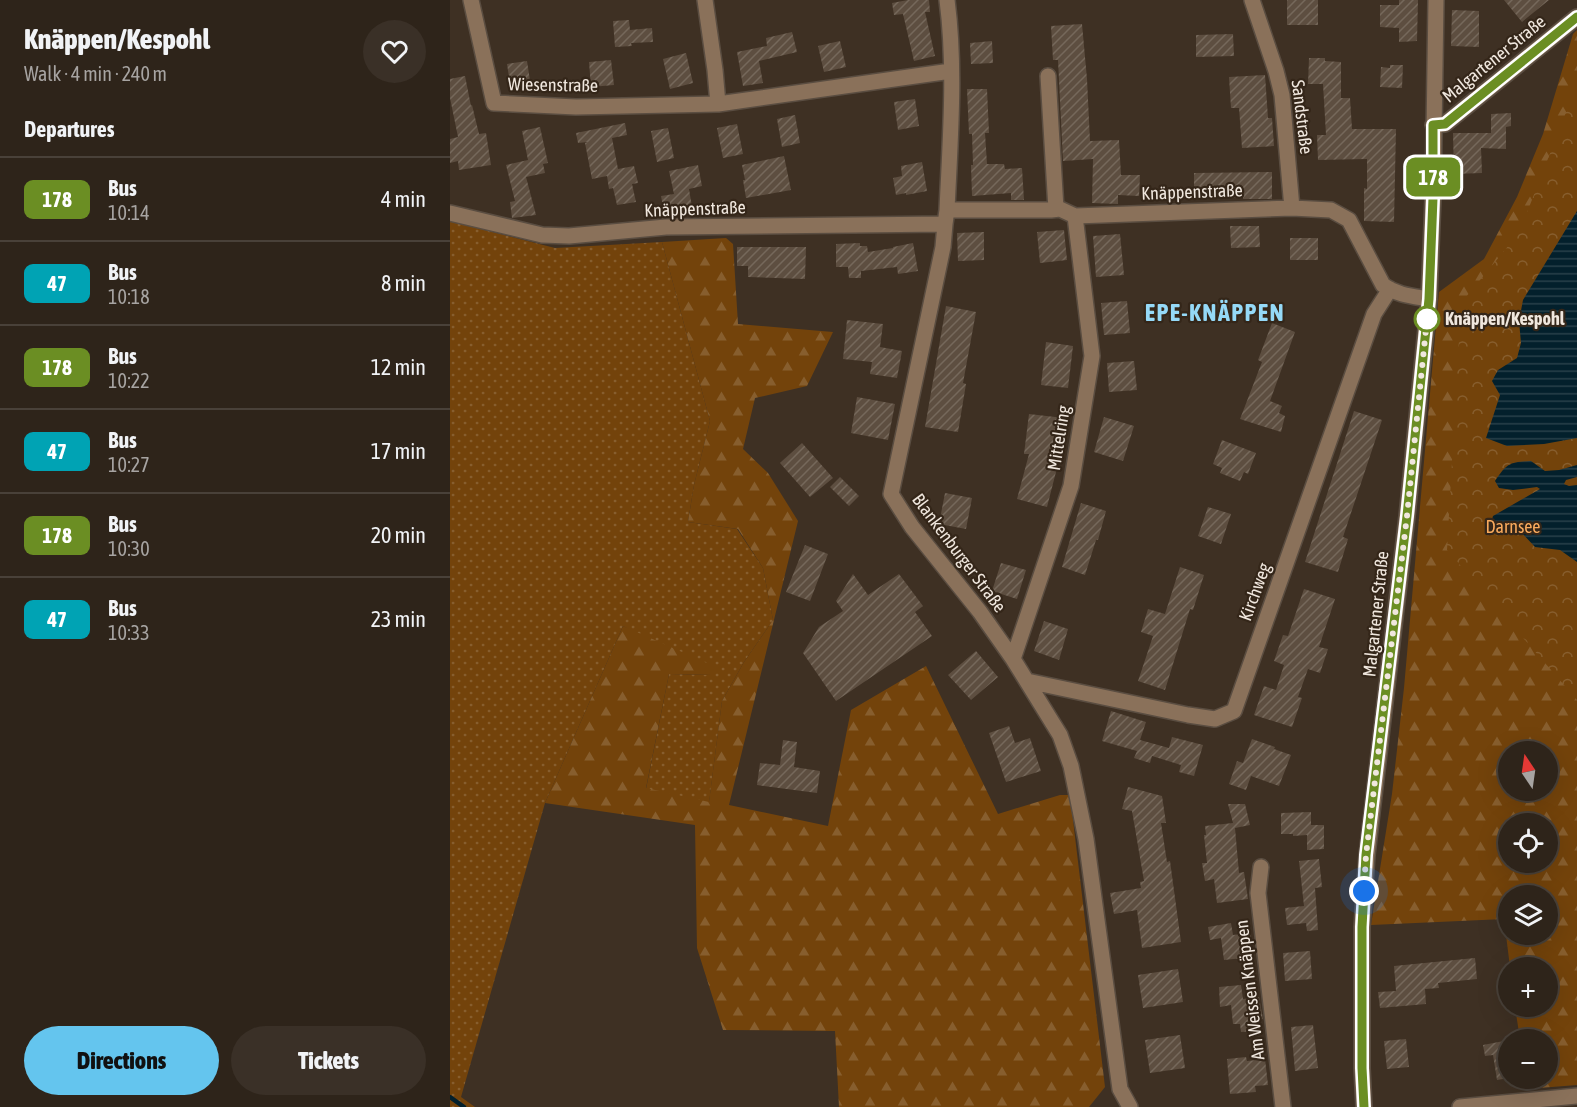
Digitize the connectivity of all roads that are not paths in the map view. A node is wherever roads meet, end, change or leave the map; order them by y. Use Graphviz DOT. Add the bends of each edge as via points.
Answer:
graph roads {
  1 [pos="471,0"];
  2 [pos="705,0"];
  3 [pos="947,0"];
  4 [pos="1252,0"];
  5 [pos="1436,0"];
  6 [pos="1577,17"];
  7 [pos="951,71"];
  8 [pos="1048,76"];
  9 [pos="718,104"];
  10 [pos="1433,125"];
  11 [pos="1292,208"];
  12 [pos="1056,209"];
  13 [pos="450,213"];
  14 [pos="1075,216"];
  15 [pos="946,217"];
  16 [pos="1389,289"];
  17 [pos="1429,299"];
  18 [pos="1013,659"];
  19 [pos="1027,681"];
  20 [pos="1261,867"];
  21 [pos="1577,1096"];
  22 [pos="1130,1107"];
  23 [pos="1283,1107"];
  24 [pos="1364,1107"];
  25 [pos="1460,1107"];
  1 -- 9 [label="street, Wiesenstraße" via="494,103 576,107"];
  2 -- 9 [label="street"];
  3 -- 7 [label="street, Blankenburger Straße"];
  4 -- 11 [label="street, Sandstraße" via="1282,95"];
  5 -- 10 [label="street, Malgartener Straße"];
  6 -- 10 [label="street, Malgartener Straße" via="1445,124"];
  7 -- 9 [label="street, Wiesenstraße"];
  7 -- 15 [label="street, Blankenburger Straße"];
  8 -- 12 [label="street"];
  10 -- 17 [label="street, Malgartener Straße"];
  11 -- 14 [label="street, Knäppenstraße"];
  11 -- 16 [label="street, Knäppenstraße" via="1331,210 1348,220 1383,285"];
  12 -- 14 [label="street, Knäppenstraße"];
  12 -- 15 [label="street, Knäppenstraße"];
  13 -- 15 [label="street, Knäppenstraße" via="542,235 569,236 666,227"];
  14 -- 18 [label="street, Mittelring" via="1092,356 1071,486"];
  15 -- 18 [label="street, Blankenburger Straße" via="943,248 891,494"];
  16 -- 17 [label="street"];
  16 -- 19 [label="street, Kirchweg" via="1374,314 1234,711 1215,719 1188,716"];
  17 -- 24 [label="street, Malgartener Straße" via="1366,855 1362,927"];
  18 -- 19 [label="street, Blankenburger Straße"];
  19 -- 22 [label="street, Blankenburger Straße" via="1059,735 1071,766 1086,839 1120,1089"];
  20 -- 23 [label="street, Am Weissen Knäppen" via="1258,893"];
  21 -- 25 [label="street"];
}
